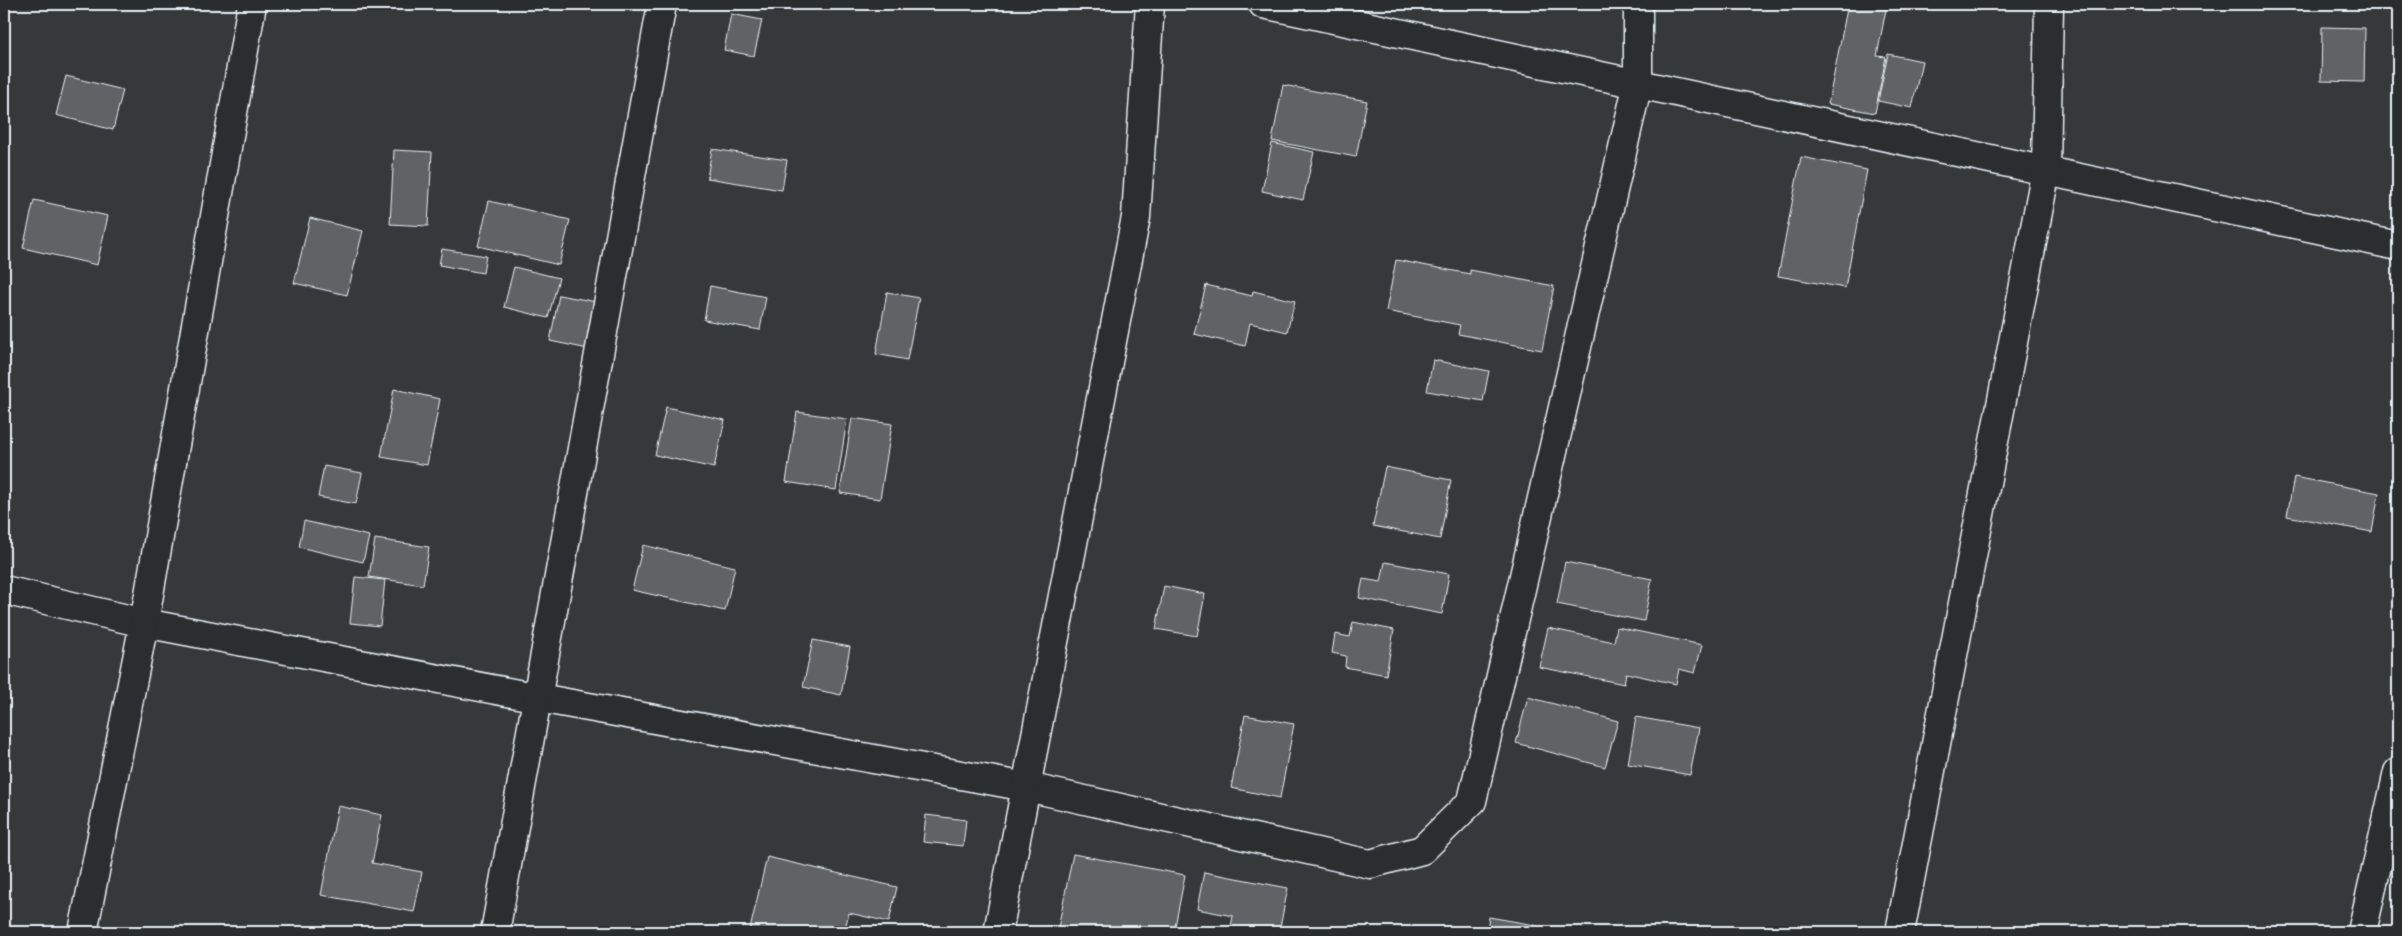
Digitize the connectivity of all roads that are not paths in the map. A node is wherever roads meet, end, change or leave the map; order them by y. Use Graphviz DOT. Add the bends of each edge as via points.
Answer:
graph roads {
  1 [pos="252,4"];
  2 [pos="662,4"];
  3 [pos="1150,4"];
  4 [pos="1263,4"];
  5 [pos="1638,4"];
  6 [pos="2050,4"];
  7 [pos="1638,84"];
  8 [pos="2046,170"];
  9 [pos="2398,246"];
  10 [pos="4,590"];
  11 [pos="144,623"];
  12 [pos="539,698"];
  13 [pos="2398,772"];
  14 [pos="1027,787"];
  15 [pos="83,932"];
  16 [pos="495,932"];
  17 [pos="998,932"];
  18 [pos="1900,932"];
  19 [pos="2362,932"];
  1 -- 11 [label="street"];
  2 -- 12 [label="street"];
  3 -- 14 [label="street" via="1136,217"];
  4 -- 7 [label="street"];
  5 -- 7 [label="street"];
  6 -- 8 [label="street"];
  7 -- 8 [label="street"];
  7 -- 14 [label="street" via="1472,801 1422,850 1370,864"];
  8 -- 9 [label="street"];
  8 -- 18 [label="street"];
  10 -- 11 [label="street"];
  11 -- 12 [label="street"];
  11 -- 15 [label="street"];
  12 -- 14 [label="street"];
  12 -- 16 [label="street"];
  13 -- 19 [label="street"];
  14 -- 17 [label="street"];
}
